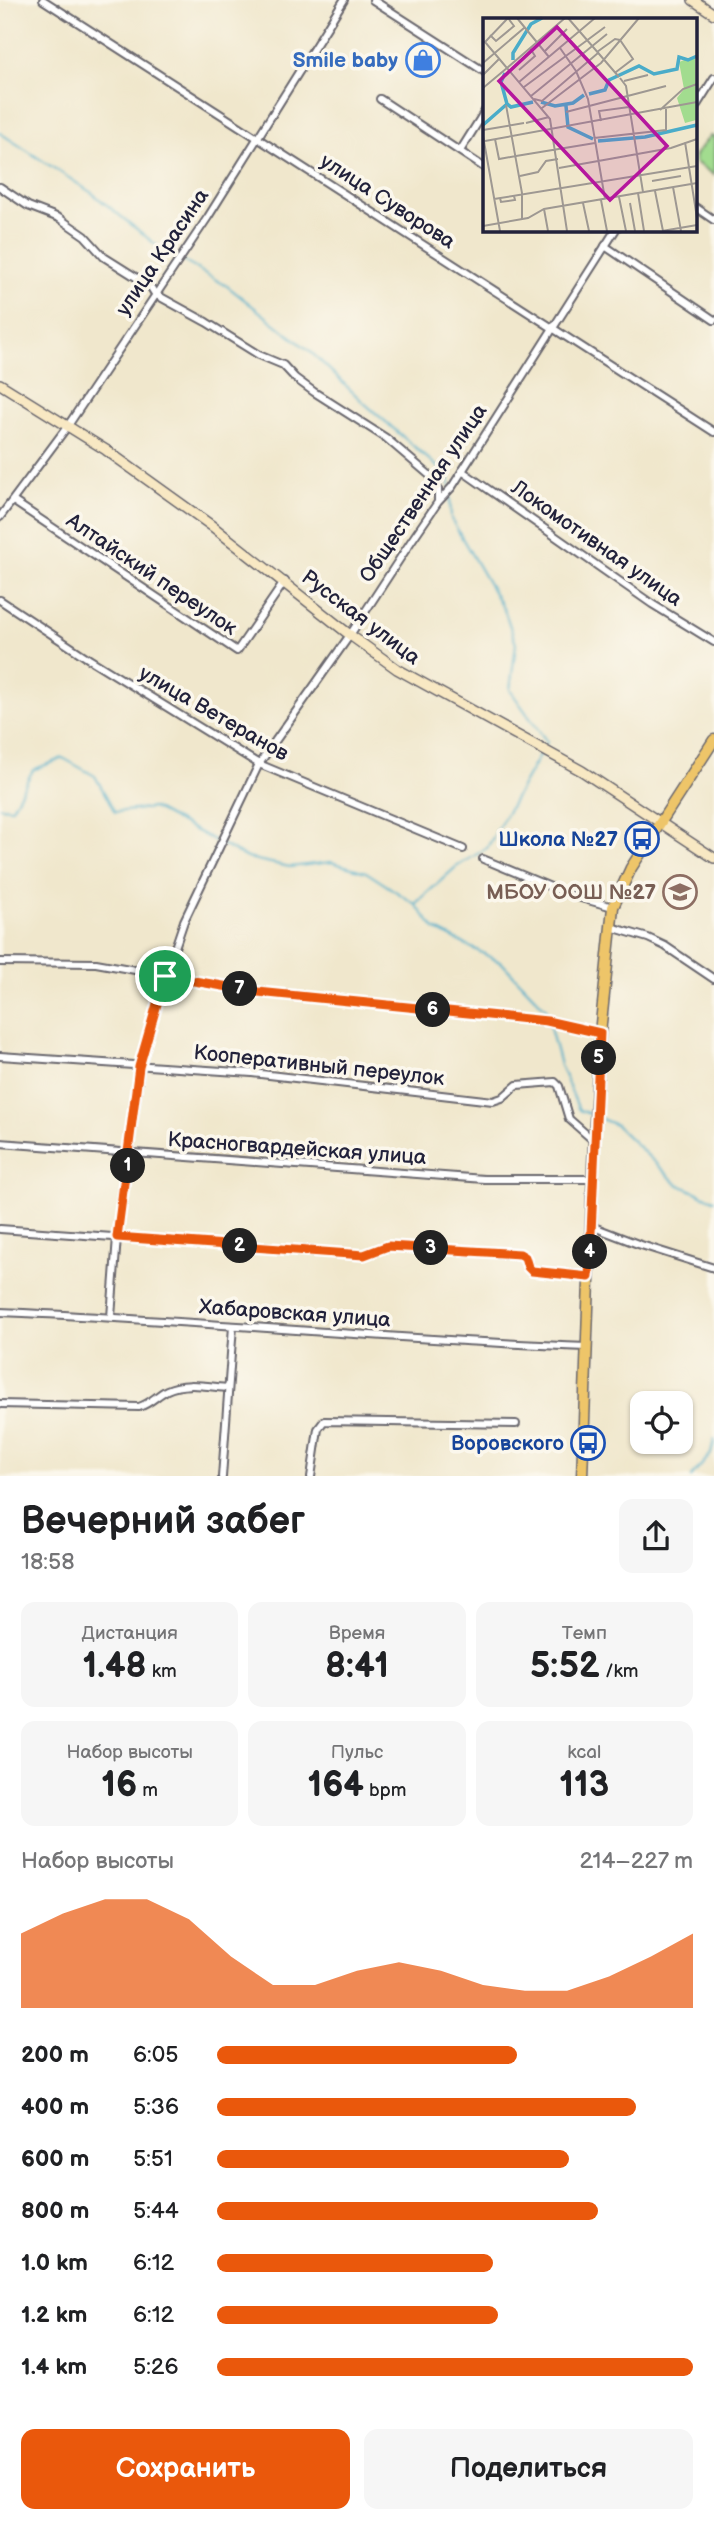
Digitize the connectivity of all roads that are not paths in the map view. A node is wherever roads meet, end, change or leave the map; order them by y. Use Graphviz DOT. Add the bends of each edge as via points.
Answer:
graph roads {
  1 [pos="43,0"];
  2 [pos="344,0"];
  3 [pos="373,0"];
  4 [pos="693,0"];
  5 [pos="714,14"];
  6 [pos="483,71"];
  7 [pos="714,78"];
  8 [pos="380,99"];
  9 [pos="696,106"];
  10 [pos="483,114"];
  11 [pos="257,138"];
  12 [pos="460,151"];
  13 [pos="483,166"];
  14 [pos="0,187"];
  15 [pos="696,209"];
  16 [pos="714,220"];
  17 [pos="615,231"];
  18 [pos="605,246"];
  19 [pos="155,294"];
  20 [pos="714,320"];
  21 [pos="552,328"];
  22 [pos="0,384"];
  23 [pos="67,427"];
  24 [pos="714,432"];
  25 [pos="462,471"];
  26 [pos="13,501"];
  27 [pos="438,502"];
  28 [pos="0,517"];
  29 [pos="285,581"];
  30 [pos="0,600"];
  31 [pos="349,635"];
  32 [pos="714,642"];
  33 [pos="714,740"];
  34 [pos="259,764"];
  35 [pos="659,822"];
  36 [pos="463,849"];
  37 [pos="714,858"];
  38 [pos="483,859"];
  39 [pos="613,907"];
  40 [pos="611,927"];
  41 [pos="0,962"];
  42 [pos="165,976"];
  43 [pos="714,979"];
  44 [pos="600,1033"];
  45 [pos="0,1056"];
  46 [pos="139,1067"];
  47 [pos="594,1141"];
  48 [pos="0,1143"];
  49 [pos="130,1154"];
  50 [pos="593,1179"];
  51 [pos="591,1226"];
  52 [pos="0,1229"];
  53 [pos="117,1237"];
  54 [pos="714,1268"];
  55 [pos="589,1277"];
  56 [pos="0,1312"];
  57 [pos="111,1317"];
  58 [pos="233,1326"];
  59 [pos="587,1347"];
  60 [pos="228,1388"];
  61 [pos="0,1404"];
  62 [pos="516,1424"];
  63 [pos="222,1476"];
  64 [pos="311,1476"];
  65 [pos="582,1476"];
  1 -- 11 [label="street, улица Суворова"];
  2 -- 11 [label="street, улица Красина"];
  3 -- 6 [label="street"];
  4 -- 5 [label="street"];
  7 -- 9 [label="street"];
  8 -- 12 [label="street"];
  10 -- 12 [label="street"];
  11 -- 19 [label="street, улица Красина"];
  11 -- 21 [label="street, улица Суворова"];
  12 -- 13 [label="street"];
  14 -- 19 [label="street" via="28,206 60,218"];
  15 -- 16 [label="street"];
  17 -- 18 [label="street, Общественная улица"];
  18 -- 20 [label="street"];
  18 -- 21 [label="street, Общественная улица"];
  19 -- 23 [label="street, улица Красина"];
  19 -- 27 [label="street" via="283,365 314,393 386,438 434,479"];
  21 -- 24 [label="street, улица Суворова"];
  21 -- 25 [label="street, Общественная улица"];
  22 -- 23 [label="street, Русская улица"];
  23 -- 26 [label="street, улица Красина"];
  23 -- 29 [label="street, Русская улица" via="106,450"];
  25 -- 27 [label="street, Общественная улица"];
  25 -- 32 [label="street, Локомотивная улица"];
  26 -- 28 [label="street, улица Красина"];
  26 -- 29 [label="street, Алтайский переулок" via="237,651"];
  27 -- 31 [label="street, Общественная улица"];
  29 -- 31 [label="street, Русская улица"];
  30 -- 34 [label="street, улица Ветеранов"];
  31 -- 34 [label="street, Общественная улица"];
  31 -- 35 [label="street, Русская улица" via="407,675 543,748"];
  33 -- 35 [label="main road"];
  34 -- 36 [label="street, улица Ветеранов"];
  34 -- 42 [label="street, Общественная улица" via="184,921"];
  35 -- 37 [label="street, Русская улица"];
  35 -- 39 [label="main road"];
  38 -- 39 [label="street" via="570,895"];
  39 -- 40 [label="main road"];
  40 -- 43 [label="street" via="665,946"];
  40 -- 44 [label="main road"];
  41 -- 42 [label="street" via="96,963"];
  42 -- 44 [label="street" via="258,992 547,1021"];
  42 -- 46 [label="street, Общественная улица"];
  44 -- 47 [label="main road"];
  45 -- 46 [label="street, Кооперативный переулок"];
  46 -- 47 [label="street, Кооперативный переулок" via="252,1073 493,1101 517,1085 555,1082 569,1119"];
  46 -- 49 [label="street, Общественная улица"];
  47 -- 50 [label="main road"];
  48 -- 49 [label="street, Красногвардейская улица"];
  49 -- 50 [label="street, Красногвардейская улица" via="484,1179"];
  49 -- 53 [label="street, Общественная улица"];
  50 -- 51 [label="main road"];
  51 -- 54 [label="street"];
  51 -- 55 [label="main road"];
  52 -- 53 [label="street"];
  53 -- 55 [label="street" via="364,1255 388,1246 520,1254 532,1271"];
  53 -- 57 [label="street, Общественная улица"];
  55 -- 59 [label="main road"];
  56 -- 57 [label="street, Хабаровская улица"];
  57 -- 58 [label="street, Хабаровская улица"];
  58 -- 59 [label="street, Хабаровская улица"];
  58 -- 60 [label="street"];
  59 -- 65 [label="main road"];
  60 -- 61 [label="street" via="179,1386 139,1407"];
  60 -- 63 [label="street"];
  62 -- 64 [label="street" via="321,1423"];
}
